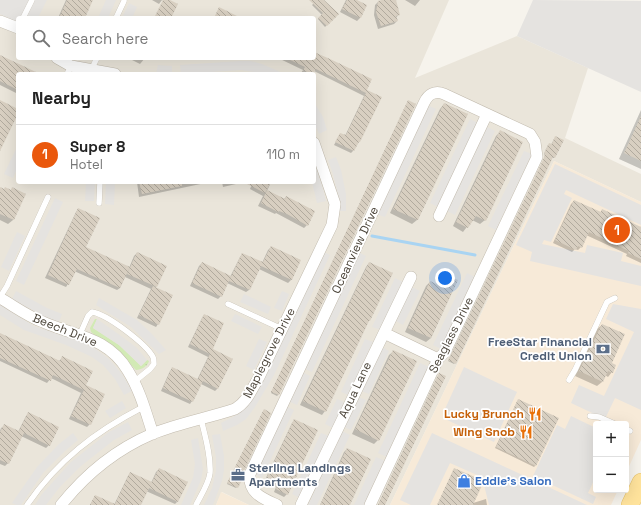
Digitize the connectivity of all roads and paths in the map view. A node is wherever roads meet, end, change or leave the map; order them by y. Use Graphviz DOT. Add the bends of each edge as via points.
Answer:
graph roads {
  1 [pos="32,0"];
  2 [pos="124,1"];
  3 [pos="24,16"];
  4 [pos="117,16"];
  5 [pos="0,21"];
  6 [pos="16,27"];
  7 [pos="60,60"];
  8 [pos="96,60"];
  9 [pos="69,70"];
  10 [pos="93,70"];
  11 [pos="104,72"];
  12 [pos="487,114"];
  13 [pos="535,142"];
  14 [pos="316,148"];
  15 [pos="100,184"];
  16 [pos="48,197"];
  17 [pos="99,203"];
  18 [pos="439,216"];
  19 [pos="411,277"];
  20 [pos="0,297"];
  21 [pos="616,298"];
  22 [pos="228,304"];
  23 [pos="282,329"];
  24 [pos="384,333"];
  25 [pos="80,334"];
  26 [pos="438,359"];
  27 [pos="569,380"];
  28 [pos="134,382"];
  29 [pos="143,407"];
  30 [pos="590,416"];
  31 [pos="201,419"];
  32 [pos="609,421"];
  33 [pos="153,434"];
  34 [pos="641,482"];
  35 [pos="27,505"];
  36 [pos="61,505"];
  37 [pos="196,505"];
  38 [pos="277,505"];
  39 [pos="301,505"];
  40 [pos="370,505"];
  41 [pos="630,505"];
  1 -- 3 [label="lane"];
  2 -- 4 [label="lane"];
  5 -- 6 [label="street"];
  7 -- 9 [label="street"];
  8 -- 10 [label="lane"];
  9 -- 10 [label="street"];
  10 -- 11 [label="street"];
  12 -- 13 [label="street, Oceanview Drive" via="530,134"];
  12 -- 18 [label="street"];
  12 -- 38 [label="street, Oceanview Drive" via="437,92 429,95 424,103 250,474 249,482 253,490"];
  13 -- 26 [label="street, Seaglass Drive" via="537,157 445,352"];
  14 -- 23 [label="street, Maplegrove Drive" via="336,204 332,225"];
  15 -- 17 [label="lane"];
  16 -- 20 [label="lane"];
  19 -- 24 [label="street, Aqua Lane"];
  20 -- 25 [label="street, Beech Drive" via="32,318"];
  21 -- 27 [label="lane" via="606,304"];
  22 -- 23 [label="lane"];
  23 -- 31 [label="street, Maplegrove Drive" via="259,377 241,406"];
  24 -- 26 [label="street"];
  24 -- 39 [label="street, Aqua Lane"];
  25 -- 28 [label="street, Beech Drive" via="106,347 128,370"];
  25 -- 28 [label="lane" via="92,312 110,320 141,344 153,357 154,364"];
  26 -- 40 [label="street, Seaglass Drive"];
  28 -- 29 [label="street, Beech Drive"];
  29 -- 33 [label="street, Beech Drive"];
  29 -- 35 [label="lane" via="77,448 56,468"];
  30 -- 32 [label="lane" via="599,416"];
  31 -- 33 [label="street, Maplegrove Drive"];
  31 -- 37 [label="lane" via="210,473"];
  33 -- 36 [label="street, Maplegrove Drive" via="108,459"];
  34 -- 41 [label="main road"];
}
